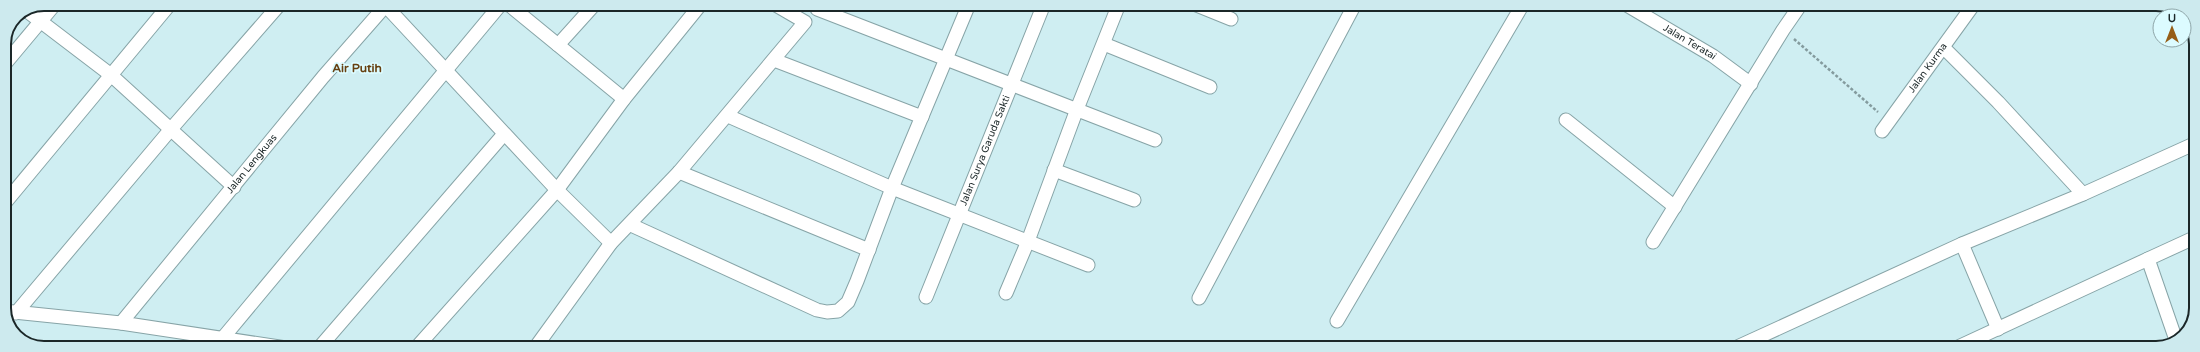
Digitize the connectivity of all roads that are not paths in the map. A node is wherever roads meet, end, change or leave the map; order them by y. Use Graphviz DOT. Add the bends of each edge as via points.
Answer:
graph roads {
  1 [pos="49,11"];
  2 [pos="164,11"];
  3 [pos="274,11"];
  4 [pos="380,11"];
  5 [pos="390,11"];
  6 [pos="495,11"];
  7 [pos="517,11"];
  8 [pos="589,11"];
  9 [pos="695,11"];
  10 [pos="786,11"];
  11 [pos="815,11"];
  12 [pos="831,11"];
  13 [pos="966,11"];
  14 [pos="1041,11"];
  15 [pos="1116,11"];
  16 [pos="1212,11"];
  17 [pos="1351,11"];
  18 [pos="1519,11"];
  19 [pos="1638,11"];
  20 [pos="1796,11"];
  21 [pos="1969,11"];
  22 [pos="31,14"];
  23 [pos="1231,18"];
  24 [pos="40,22"];
  25 [pos="805,22"];
  26 [pos="1104,44"];
  27 [pos="558,45"];
  28 [pos="1944,48"];
  29 [pos="11,57"];
  30 [pos="946,58"];
  31 [pos="774,60"];
  32 [pos="444,70"];
  33 [pos="111,75"];
  34 [pos="1011,84"];
  35 [pos="1751,84"];
  36 [pos="1210,87"];
  37 [pos="624,99"];
  38 [pos="1077,109"];
  39 [pos="728,116"];
  40 [pos="922,117"];
  41 [pos="1566,120"];
  42 [pos="1885,126"];
  43 [pos="171,129"];
  44 [pos="504,134"];
  45 [pos="1156,140"];
  46 [pos="2189,146"];
  47 [pos="1054,170"];
  48 [pos="679,172"];
  49 [pos="234,187"];
  50 [pos="892,188"];
  51 [pos="557,190"];
  52 [pos="2084,194"];
  53 [pos="11,196"];
  54 [pos="1134,200"];
  55 [pos="1675,207"];
  56 [pos="961,214"];
  57 [pos="631,225"];
  58 [pos="1028,240"];
  59 [pos="2189,240"];
  60 [pos="1653,242"];
  61 [pos="611,243"];
  62 [pos="1962,244"];
  63 [pos="869,250"];
  64 [pos="2148,260"];
  65 [pos="1088,265"];
  66 [pos="1006,293"];
  67 [pos="926,297"];
  68 [pos="1199,298"];
  69 [pos="11,311"];
  70 [pos="12,312"];
  71 [pos="1336,321"];
  72 [pos="121,323"];
  73 [pos="1998,329"];
  74 [pos="2174,335"];
  75 [pos="211,341"];
  76 [pos="223,341"];
  77 [pos="325,341"];
  78 [pos="422,341"];
  79 [pos="540,341"];
  80 [pos="1750,341"];
  81 [pos="1971,341"];
  1 -- 24 [label="street"];
  2 -- 33 [label="street"];
  3 -- 43 [label="street"];
  4 -- 49 [label="street, Jalan Lengkuas"];
  5 -- 32 [label="street"];
  6 -- 32 [label="street"];
  7 -- 27 [label="street"];
  8 -- 27 [label="street"];
  9 -- 37 [label="street"];
  10 -- 25 [label="street"];
  11 -- 25 [label="street"];
  12 -- 30 [label="street"];
  13 -- 30 [label="street"];
  14 -- 34 [label="street, Jalan Surya Garuda Sakti"];
  15 -- 26 [label="street"];
  16 -- 23 [label="street"];
  17 -- 68 [label="street"];
  18 -- 71 [label="street"];
  19 -- 35 [label="street, Jalan Teratai" via="1712,56"];
  20 -- 35 [label="street"];
  21 -- 28 [label="street, Jalan Kurma"];
  22 -- 24 [label="street"];
  24 -- 29 [label="street"];
  24 -- 33 [label="street"];
  25 -- 31 [label="street"];
  26 -- 36 [label="street"];
  26 -- 38 [label="street"];
  27 -- 37 [label="street"];
  28 -- 42 [label="street, Jalan Kurma"];
  28 -- 52 [label="street"];
  30 -- 34 [label="street"];
  30 -- 40 [label="street"];
  31 -- 39 [label="street"];
  31 -- 40 [label="street"];
  32 -- 44 [label="street"];
  32 -- 76 [label="street"];
  33 -- 43 [label="street"];
  33 -- 53 [label="street"];
  34 -- 38 [label="street"];
  34 -- 56 [label="street, Jalan Surya Garuda Sakti"];
  35 -- 55 [label="street"];
  37 -- 51 [label="street"];
  38 -- 45 [label="street"];
  38 -- 47 [label="street"];
  39 -- 48 [label="street"];
  39 -- 50 [label="street"];
  40 -- 50 [label="street"];
  41 -- 55 [label="street"];
  43 -- 49 [label="street"];
  43 -- 69 [label="street"];
  44 -- 51 [label="street"];
  44 -- 77 [label="street"];
  46 -- 52 [label="street"];
  47 -- 54 [label="street"];
  47 -- 58 [label="street"];
  48 -- 57 [label="street"];
  48 -- 63 [label="street"];
  49 -- 72 [label="street, Jalan Lengkuas"];
  50 -- 56 [label="street"];
  50 -- 63 [label="street"];
  51 -- 61 [label="street"];
  51 -- 78 [label="street"];
  52 -- 62 [label="street"];
  55 -- 60 [label="street"];
  56 -- 58 [label="street"];
  56 -- 67 [label="street, Jalan Surya Garuda Sakti"];
  57 -- 61 [label="street"];
  57 -- 63 [label="street" via="817,310 827,312 838,311 848,302"];
  58 -- 65 [label="street"];
  58 -- 66 [label="street"];
  59 -- 64 [label="street"];
  61 -- 79 [label="street"];
  62 -- 73 [label="street"];
  62 -- 80 [label="street"];
  64 -- 73 [label="street"];
  64 -- 74 [label="street"];
  70 -- 72 [label="street"];
  72 -- 75 [label="street"];
  73 -- 81 [label="street"];
}
